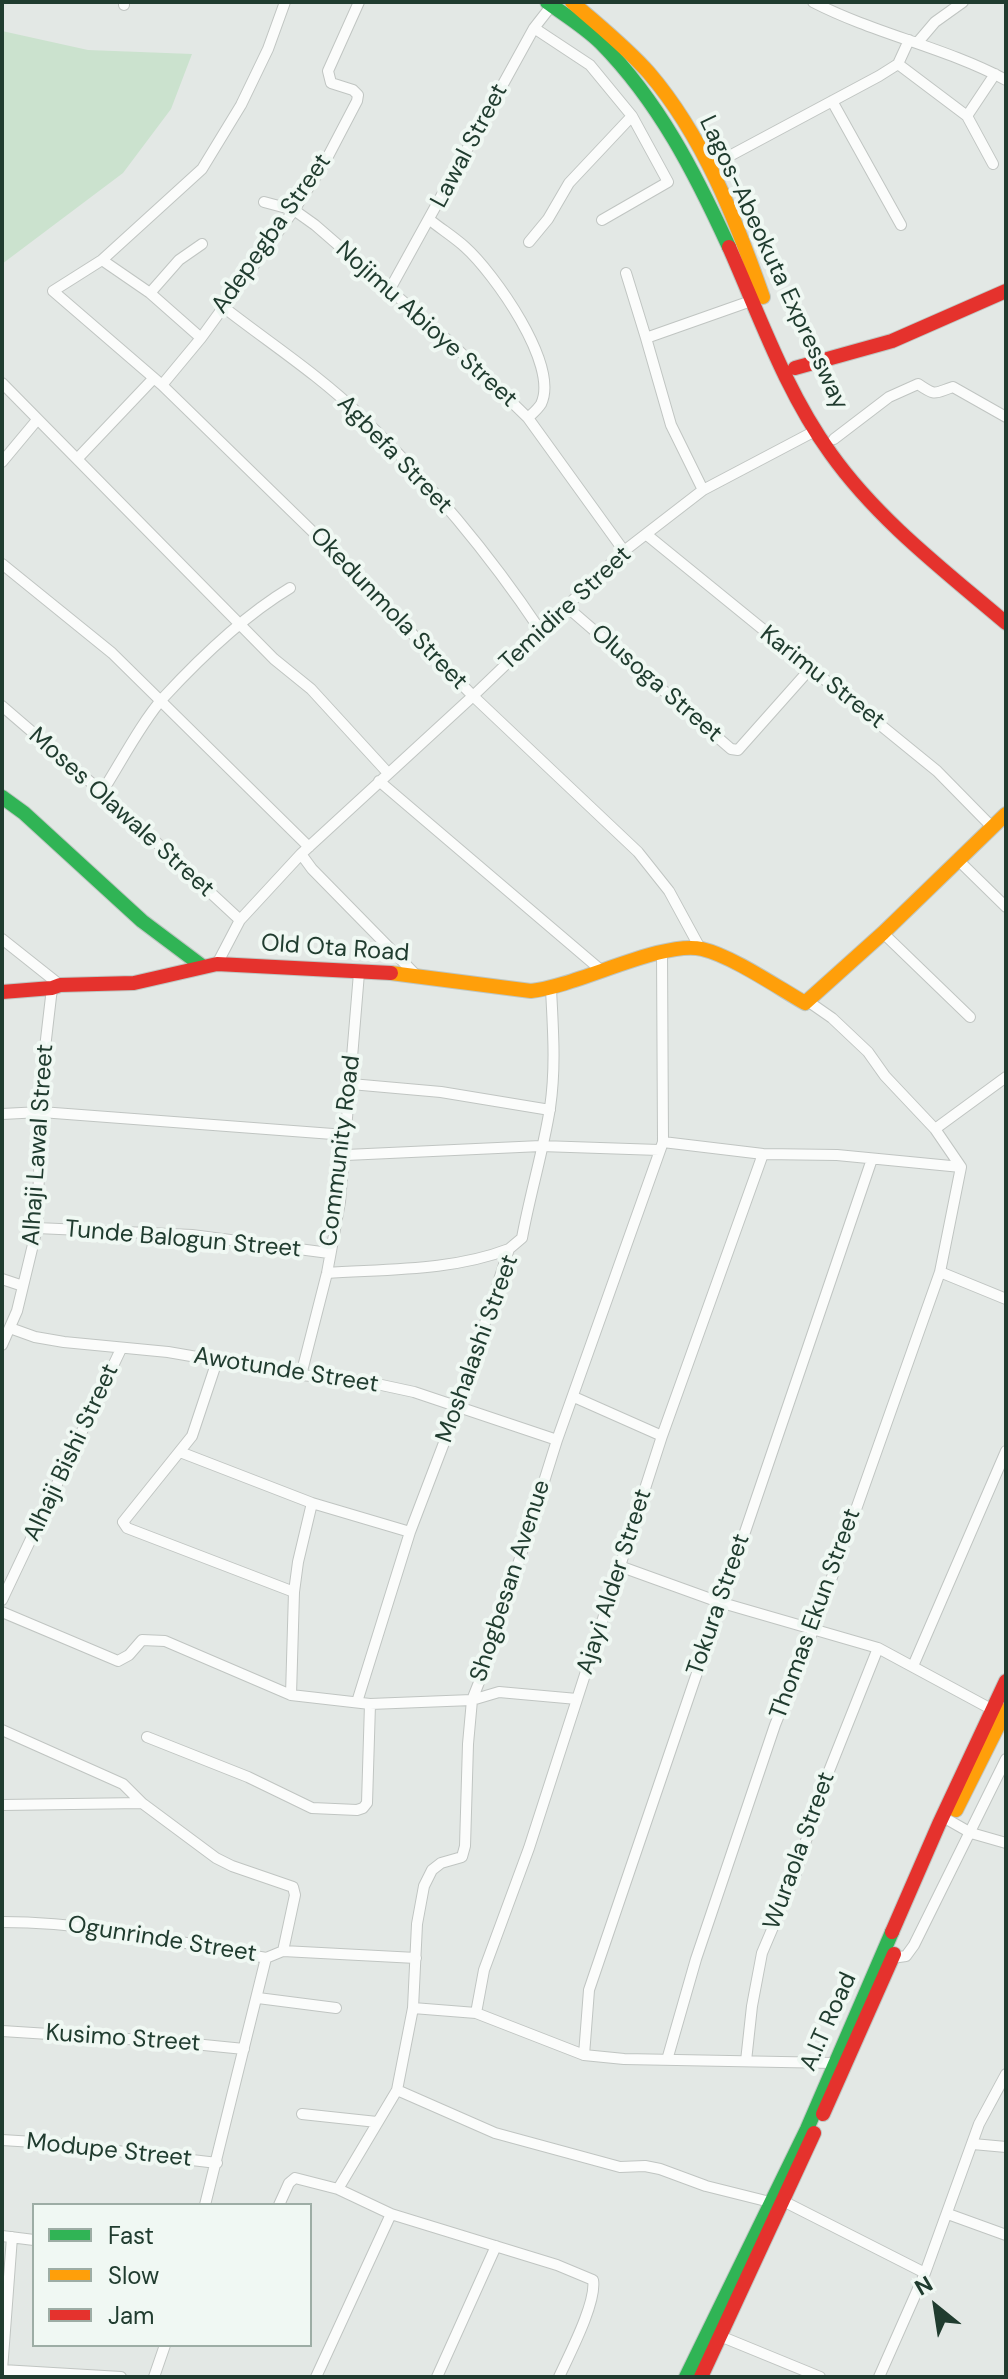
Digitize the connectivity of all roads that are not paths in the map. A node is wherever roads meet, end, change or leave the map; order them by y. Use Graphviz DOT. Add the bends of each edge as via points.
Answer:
graph roads {
  1 [pos="285,2"];
  2 [pos="359,2"];
  3 [pos="573,2"];
  4 [pos="813,2"];
  5 [pos="963,2"];
  6 [pos="549,4"];
  7 [pos="534,28"];
  8 [pos="914,41"];
  9 [pos="898,64"];
  10 [pos="995,74"];
  11 [pos="1006,80"];
  12 [pos="832,101"];
  13 [pos="632,116"];
  14 [pos="967,116"];
  15 [pos="993,164"];
  16 [pos="709,167"];
  17 [pos="264,202"];
  18 [pos="294,210"];
  19 [pos="430,220"];
  20 [pos="602,220"];
  21 [pos="901,225"];
  22 [pos="529,242"];
  23 [pos="202,244"];
  24 [pos="102,260"];
  25 [pos="626,273"];
  26 [pos="390,289"];
  27 [pos="1006,291"];
  28 [pos="150,293"];
  29 [pos="751,301"];
  30 [pos="222,306"];
  31 [pos="201,338"];
  32 [pos="646,338"];
  33 [pos="795,368"];
  34 [pos="158,382"];
  35 [pos="2,383"];
  36 [pos="1006,417"];
  37 [pos="528,418"];
  38 [pos="37,420"];
  39 [pos="815,431"];
  40 [pos="834,439"];
  41 [pos="78,458"];
  42 [pos="2,462"];
  43 [pos="703,490"];
  44 [pos="647,535"];
  45 [pos="624,551"];
  46 [pos="2,564"];
  47 [pos="290,588"];
  48 [pos="567,607"];
  49 [pos="1006,607"];
  50 [pos="1006,623"];
  51 [pos="240,624"];
  52 [pos="540,630"];
  53 [pos="810,669"];
  54 [pos="473,696"];
  55 [pos="161,700"];
  56 [pos="2,706"];
  57 [pos="383,777"];
  58 [pos="102,792"];
  59 [pos="2,797"];
  60 [pos="1006,814"];
  61 [pos="992,827"];
  62 [pos="305,850"];
  63 [pos="957,859"];
  64 [pos="1006,907"];
  65 [pos="240,920"];
  66 [pos="883,933"];
  67 [pos="2,939"];
  68 [pos="700,948"];
  69 [pos="662,952"];
  70 [pos="217,964"];
  71 [pos="202,966"];
  72 [pos="602,971"];
  73 [pos="359,973"];
  74 [pos="418,976"];
  75 [pos="56,986"];
  76 [pos="551,989"];
  77 [pos="2,992"];
  78 [pos="809,1002"];
  79 [pos="970,1017"];
  80 [pos="1006,1077"];
  81 [pos="351,1084"];
  82 [pos="550,1110"];
  83 [pos="41,1112"];
  84 [pos="2,1114"];
  85 [pos="935,1129"];
  86 [pos="346,1135"];
  87 [pos="541,1146"];
  88 [pos="661,1146"];
  89 [pos="763,1154"];
  90 [pos="346,1155"];
  91 [pos="872,1159"];
  92 [pos="961,1167"];
  93 [pos="37,1228"];
  94 [pos="509,1249"];
  95 [pos="329,1253"];
  96 [pos="940,1272"];
  97 [pos="327,1273"];
  98 [pos="2,1279"];
  99 [pos="23,1286"];
  100 [pos="1006,1299"];
  101 [pos="10,1328"];
  102 [pos="2,1345"];
  103 [pos="121,1349"];
  104 [pos="217,1361"];
  105 [pos="301,1375"];
  106 [pos="574,1397"];
  107 [pos="458,1406"];
  108 [pos="662,1436"];
  109 [pos="557,1440"];
  110 [pos="1006,1451"];
  111 [pos="180,1452"];
  112 [pos="312,1503"];
  113 [pos="410,1532"];
  114 [pos="622,1567"];
  115 [pos="294,1592"];
  116 [pos="2,1600"];
  117 [pos="719,1602"];
  118 [pos="2,1613"];
  119 [pos="814,1628"];
  120 [pos="878,1648"];
  121 [pos="913,1666"];
  122 [pos="1006,1681"];
  123 [pos="291,1695"];
  124 [pos="577,1699"];
  125 [pos="472,1700"];
  126 [pos="357,1702"];
  127 [pos="370,1704"];
  128 [pos="999,1710"];
  129 [pos="2,1730"];
  130 [pos="147,1737"];
  131 [pos="1006,1759"];
  132 [pos="976,1769"];
  133 [pos="997,1778"];
  134 [pos="142,1803"];
  135 [pos="2,1805"];
  136 [pos="950,1821"];
  137 [pos="971,1833"];
  138 [pos="1006,1843"];
  139 [pos="2,1922"];
  140 [pos="283,1951"];
  141 [pos="266,1958"];
  142 [pos="416,1958"];
  143 [pos="892,1958"];
  144 [pos="258,1998"];
  145 [pos="336,2008"];
  146 [pos="413,2008"];
  147 [pos="476,2013"];
  148 [pos="2,2031"];
  149 [pos="244,2049"];
  150 [pos="584,2055"];
  151 [pos="667,2060"];
  152 [pos="746,2061"];
  153 [pos="834,2063"];
  154 [pos="1006,2074"];
  155 [pos="397,2090"];
  156 [pos="302,2114"];
  157 [pos="377,2122"];
  158 [pos="2,2140"];
  159 [pos="973,2144"];
  160 [pos="1006,2147"];
  161 [pos="217,2163"];
  162 [pos="338,2189"];
  163 [pos="777,2202"];
  164 [pos="206,2203"];
  165 [pos="280,2203"];
  166 [pos="391,2214"];
  167 [pos="948,2214"];
  168 [pos="1006,2235"];
  169 [pos="7,2236"];
  170 [pos="32,2240"];
  171 [pos="496,2246"];
  172 [pos="925,2273"];
  173 [pos="720,2336"];
  174 [pos="164,2347"];
  175 [pos="2,2370"];
  176 [pos="33,2375"];
  177 [pos="121,2377"];
  178 [pos="154,2377"];
  179 [pos="316,2377"];
  180 [pos="437,2377"];
  181 [pos="559,2377"];
  182 [pos="686,2377"];
  183 [pos="701,2377"];
  184 [pos="820,2377"];
  185 [pos="879,2377"];
  1 -- 24 [label="street" via="241,105 202,169"];
  2 -- 18 [label="street, Adepegba Street" via="328,71 331,83 353,90 357,101"];
  3 -- 16 [label="main road, Lagos-Abeokuta Expressway" via="650,74"];
  4 -- 8 [label="street" via="847,20"];
  5 -- 8 [label="street"];
  6 -- 7 [label="street, Lawal Street"];
  6 -- 29 [label="main road, Lagos-Abeokuta Expressway" via="608,50 680,145"];
  7 -- 13 [label="street" via="590,65"];
  7 -- 19 [label="street, Lawal Street"];
  8 -- 9 [label="street"];
  8 -- 10 [label="street"];
  9 -- 12 [label="street"];
  9 -- 14 [label="street"];
  10 -- 11 [label="street"];
  10 -- 14 [label="street"];
  12 -- 16 [label="street"];
  12 -- 21 [label="street"];
  13 -- 20 [label="street" via="668,182"];
  13 -- 22 [label="street" via="569,183"];
  14 -- 15 [label="street"];
  16 -- 33 [label="main road, Lagos-Abeokuta Expressway"];
  17 -- 18 [label="street, Nojimu Abioye Street"];
  18 -- 26 [label="street, Nojimu Abioye Street"];
  18 -- 30 [label="street, Adepegba Street"];
  19 -- 26 [label="street, Lawal Street"];
  19 -- 37 [label="street" via="467,248 529,333 544,390 541,406"];
  23 -- 28 [label="street" via="179,260"];
  24 -- 28 [label="street"];
  24 -- 34 [label="street, Okedunmola Street" via="53,291"];
  25 -- 32 [label="street"];
  26 -- 37 [label="street, Nojimu Abioye Street"];
  27 -- 33 [label="main road" via="892,341"];
  28 -- 31 [label="street"];
  29 -- 32 [label="street"];
  29 -- 39 [label="main road, Lagos-Abeokuta Expressway"];
  30 -- 31 [label="street, Adepegba Street"];
  30 -- 52 [label="street, Agbefa Street" via="359,414 502,573"];
  31 -- 34 [label="street, Adepegba Street"];
  32 -- 43 [label="street" via="671,425"];
  33 -- 40 [label="main road, Lagos-Abeokuta Expressway"];
  34 -- 41 [label="street, Adepegba Street"];
  34 -- 54 [label="street, Okedunmola Street"];
  35 -- 38 [label="street"];
  36 -- 40 [label="street" via="953,387 938,394 918,384 889,397"];
  37 -- 45 [label="street, Nojimu Abioye Street"];
  38 -- 41 [label="street"];
  38 -- 42 [label="street"];
  39 -- 43 [label="street, Temidire Street"];
  39 -- 50 [label="main road, Lagos-Abeokuta Expressway" via="874,504"];
  40 -- 49 [label="main road, Lagos-Abeokuta Expressway" via="880,496"];
  41 -- 51 [label="street"];
  43 -- 44 [label="street, Temidire Street"];
  44 -- 45 [label="street, Temidire Street"];
  44 -- 53 [label="street, Karimu Street"];
  45 -- 48 [label="street, Temidire Street"];
  46 -- 55 [label="street"];
  47 -- 51 [label="street"];
  48 -- 52 [label="street, Temidire Street"];
  48 -- 53 [label="street, Olusoga Street" via="731,749 738,750"];
  51 -- 55 [label="street"];
  51 -- 57 [label="street" via="311,689"];
  52 -- 54 [label="street, Temidire Street"];
  53 -- 61 [label="street, Karimu Street" via="937,771"];
  54 -- 57 [label="street, Temidire Street"];
  54 -- 68 [label="street, Okedunmola Street" via="638,852 669,891"];
  55 -- 58 [label="street"];
  55 -- 62 [label="street"];
  56 -- 58 [label="street, Moses Olawale Street"];
  57 -- 62 [label="street, Temidire Street"];
  57 -- 72 [label="street"];
  58 -- 65 [label="street, Moses Olawale Street"];
  59 -- 71 [label="main road" via="142,921"];
  60 -- 61 [label="main road"];
  61 -- 63 [label="main road"];
  62 -- 65 [label="street, Temidire Street"];
  62 -- 74 [label="street" via="312,869"];
  63 -- 64 [label="street"];
  63 -- 66 [label="main road"];
  65 -- 70 [label="street, Temidire Street"];
  66 -- 78 [label="main road"];
  66 -- 79 [label="street"];
  67 -- 75 [label="street"];
  68 -- 69 [label="main road, Old Ota Road"];
  68 -- 78 [label="main road"];
  69 -- 72 [label="main road, Old Ota Road"];
  69 -- 88 [label="street, Shogbesan Avenue"];
  70 -- 71 [label="main road, Old Ota Road"];
  70 -- 73 [label="main road, Old Ota Road"];
  71 -- 75 [label="main road, Old Ota Road" via="134,983"];
  72 -- 76 [label="main road, Old Ota Road"];
  73 -- 74 [label="main road, Old Ota Road"];
  73 -- 81 [label="street, Community Road"];
  74 -- 76 [label="main road, Old Ota Road" via="508,990"];
  75 -- 77 [label="main road, Old Ota Road"];
  75 -- 83 [label="street, Alhaji Lawal Street"];
  76 -- 82 [label="street, Moshalashi Street" via="555,1062"];
  78 -- 85 [label="street" via="868,1052"];
  80 -- 85 [label="street"];
  81 -- 82 [label="street"];
  81 -- 86 [label="street, Community Road"];
  82 -- 87 [label="street, Moshalashi Street"];
  83 -- 84 [label="street"];
  83 -- 86 [label="street"];
  83 -- 93 [label="street, Alhaji Lawal Street"];
  85 -- 92 [label="street"];
  86 -- 90 [label="street, Community Road"];
  87 -- 88 [label="street"];
  87 -- 90 [label="street"];
  87 -- 94 [label="street, Moshalashi Street" via="522,1238"];
  88 -- 89 [label="street"];
  88 -- 106 [label="street, Shogbesan Avenue"];
  89 -- 91 [label="street"];
  89 -- 108 [label="street, Ajayi Alder Street"];
  90 -- 95 [label="street, Community Road"];
  91 -- 92 [label="street"];
  91 -- 117 [label="street, Tokura Street"];
  92 -- 96 [label="street, Thomas Ekun Street"];
  93 -- 95 [label="street, Tunde Balogun Street" via="192,1235"];
  93 -- 99 [label="street, Alhaji Lawal Street"];
  94 -- 97 [label="street" via="425,1267"];
  94 -- 107 [label="street, Moshalashi Street"];
  95 -- 97 [label="street, Community Road"];
  96 -- 100 [label="street"];
  96 -- 119 [label="street, Thomas Ekun Street"];
  97 -- 105 [label="street, Community Road"];
  98 -- 99 [label="street"];
  99 -- 101 [label="street, Alhaji Lawal Street"];
  101 -- 102 [label="street, Alhaji Lawal Street"];
  101 -- 103 [label="street, Awotunde Street" via="35,1337"];
  103 -- 104 [label="street, Awotunde Street"];
  103 -- 116 [label="street, Alhaji Bishi Street"];
  104 -- 105 [label="street, Awotunde Street"];
  104 -- 111 [label="street" via="197,1426"];
  105 -- 107 [label="street, Awotunde Street" via="363,1381"];
  106 -- 108 [label="street"];
  106 -- 109 [label="street, Shogbesan Avenue"];
  107 -- 109 [label="street, Awotunde Street"];
  107 -- 113 [label="street, Moshalashi Street"];
  108 -- 114 [label="street, Ajayi Alder Street"];
  109 -- 125 [label="street, Shogbesan Avenue"];
  110 -- 121 [label="street"];
  111 -- 112 [label="street"];
  111 -- 115 [label="street" via="125,1517 127,1528"];
  112 -- 113 [label="street"];
  112 -- 115 [label="street"];
  113 -- 126 [label="street, Moshalashi Street"];
  114 -- 117 [label="street"];
  114 -- 124 [label="street, Ajayi Alder Street"];
  115 -- 123 [label="street"];
  117 -- 119 [label="street"];
  117 -- 150 [label="street, Tokura Street" via="589,1990"];
  118 -- 123 [label="street" via="118,1661 142,1640 165,1641"];
  119 -- 120 [label="street"];
  119 -- 151 [label="street, Thomas Ekun Street" via="775,1725"];
  120 -- 121 [label="street"];
  120 -- 152 [label="street, Wuraola Street" via="762,1953"];
  121 -- 128 [label="street"];
  122 -- 128 [label="main road, A.I.T Road"];
  123 -- 126 [label="street"];
  124 -- 125 [label="street" via="499,1692"];
  124 -- 147 [label="street, Ajayi Alder Street" via="484,1970"];
  125 -- 127 [label="street"];
  125 -- 142 [label="street, Shogbesan Avenue" via="465,1846 462,1857 432,1870 424,1886"];
  126 -- 127 [label="street"];
  127 -- 130 [label="street" via="367,1803 357,1810 312,1808"];
  128 -- 132 [label="main road, A.I.T Road"];
  128 -- 153 [label="main road, A.I.T Road"];
  129 -- 134 [label="street" via="109,1776"];
  131 -- 133 [label="street"];
  132 -- 133 [label="street"];
  132 -- 136 [label="main road, A.I.T Road"];
  133 -- 137 [label="street"];
  134 -- 135 [label="street"];
  134 -- 140 [label="street" via="216,1858 293,1887"];
  136 -- 137 [label="street"];
  136 -- 143 [label="main road, A.I.T Road"];
  137 -- 138 [label="street"];
  137 -- 143 [label="street" via="910,1953"];
  139 -- 141 [label="street, Ogunrinde Street" via="109,1928"];
  140 -- 141 [label="street, Ogunrinde Street"];
  140 -- 142 [label="street, Ogunrinde Street"];
  141 -- 144 [label="street"];
  142 -- 146 [label="street, Shogbesan Avenue"];
  143 -- 163 [label="main road, A.I.T Road"];
  144 -- 145 [label="street"];
  144 -- 149 [label="street"];
  146 -- 147 [label="street"];
  146 -- 155 [label="street, Shogbesan Avenue"];
  147 -- 150 [label="street"];
  148 -- 149 [label="street, Kusimo Street"];
  149 -- 161 [label="street"];
  150 -- 151 [label="street"];
  151 -- 152 [label="street"];
  152 -- 153 [label="street"];
  153 -- 163 [label="main road, A.I.T Road"];
  154 -- 159 [label="street"];
  155 -- 157 [label="street, Shogbesan Avenue"];
  155 -- 163 [label="street" via="495,2133 620,2167 660,2169"];
  156 -- 157 [label="street"];
  157 -- 162 [label="street, Shogbesan Avenue"];
  158 -- 161 [label="street, Modupe Street"];
  159 -- 160 [label="street"];
  159 -- 167 [label="street"];
  161 -- 164 [label="street"];
  162 -- 165 [label="street" via="295,2178"];
  162 -- 166 [label="street"];
  163 -- 172 [label="street"];
  163 -- 173 [label="main road, A.I.T Road"];
  163 -- 182 [label="main road, A.I.T Road"];
  166 -- 171 [label="street"];
  166 -- 179 [label="street"];
  167 -- 168 [label="street"];
  167 -- 172 [label="street"];
  169 -- 170 [label="street"];
  169 -- 175 [label="street"];
  171 -- 180 [label="street"];
  171 -- 181 [label="street" via="593,2280 578,2336"];
  172 -- 185 [label="street"];
  173 -- 183 [label="main road, A.I.T Road"];
  173 -- 184 [label="street"];
  174 -- 178 [label="street"];
  175 -- 176 [label="street"];
  176 -- 177 [label="street"];
}
